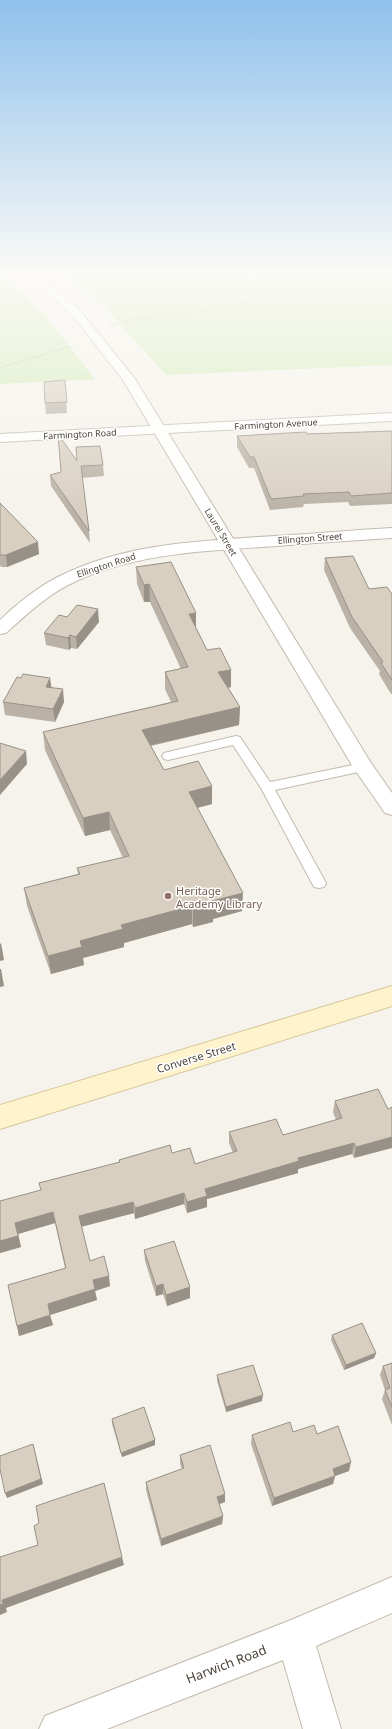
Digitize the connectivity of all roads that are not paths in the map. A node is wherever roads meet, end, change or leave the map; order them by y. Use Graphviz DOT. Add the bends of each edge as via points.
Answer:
graph roads {
  1 [pos="107,352"];
  2 [pos="392,418"];
  3 [pos="160,430"];
  4 [pos="0,438"];
  5 [pos="392,533"];
  6 [pos="228,543"];
  7 [pos="30,602"];
  8 [pos="0,612"];
  9 [pos="0,629"];
  10 [pos="168,756"];
  11 [pos="364,767"];
  12 [pos="267,787"];
  13 [pos="392,808"];
  14 [pos="319,883"];
  15 [pos="392,996"];
  16 [pos="0,1117"];
  17 [pos="392,1595"];
  18 [pos="295,1637"];
  19 [pos="58,1729"];
  20 [pos="322,1729"];
  1 -- 3 [label="street, Laurel Street" via="129,379"];
  2 -- 3 [label="street, Farmington Avenue"];
  3 -- 4 [label="street, Farmington Road"];
  3 -- 6 [label="street, Laurel Street"];
  5 -- 6 [label="street, Ellington Street"];
  6 -- 7 [label="street, Ellington Road" via="187,546 118,559 73,576"];
  6 -- 11 [label="street, Laurel Street"];
  7 -- 8 [label="street"];
  7 -- 9 [label="street, Ellington Road"];
  10 -- 12 [label="lane" via="236,740"];
  11 -- 12 [label="lane"];
  11 -- 13 [label="street, Laurel Street"];
  12 -- 14 [label="lane"];
  15 -- 16 [label="main road, Converse Street"];
  17 -- 18 [label="street, Harwich Road"];
  18 -- 19 [label="street, Harwich Road"];
  18 -- 20 [label="street"];
}
